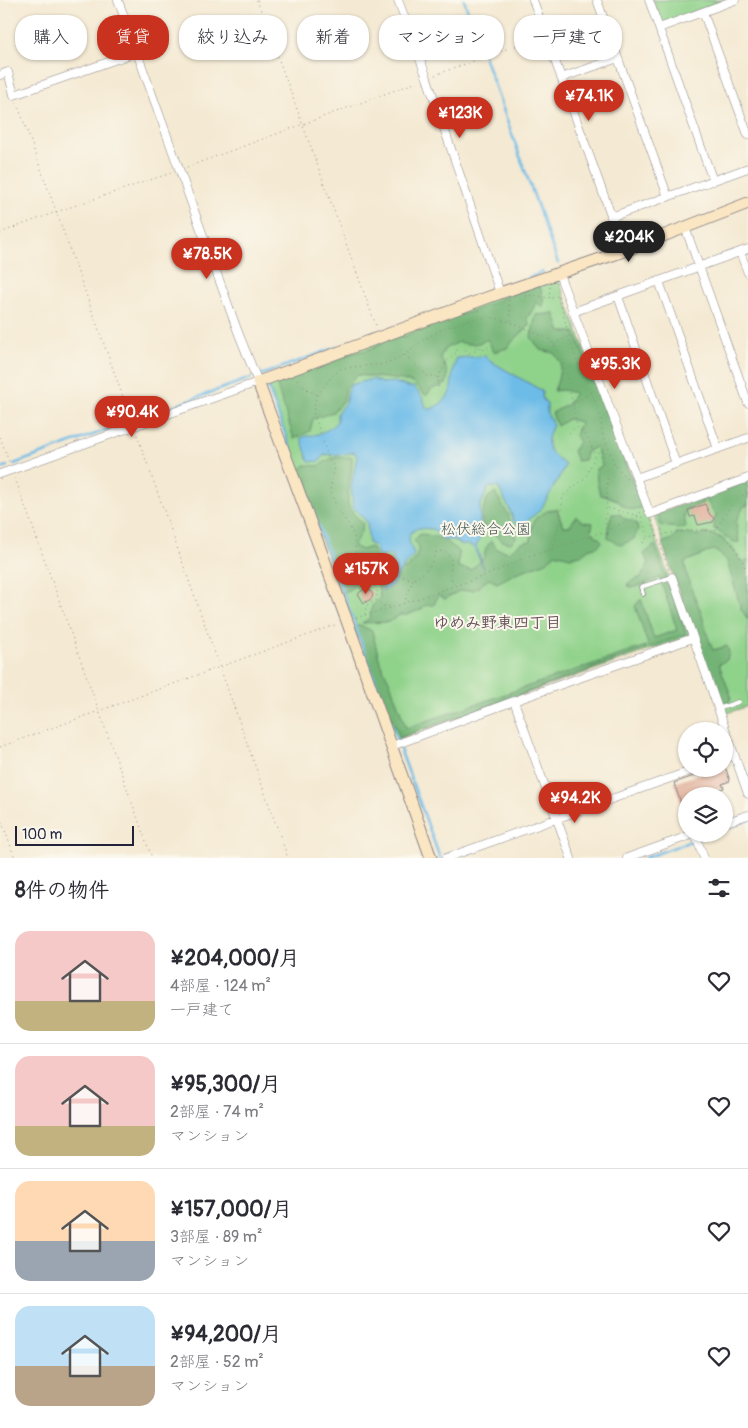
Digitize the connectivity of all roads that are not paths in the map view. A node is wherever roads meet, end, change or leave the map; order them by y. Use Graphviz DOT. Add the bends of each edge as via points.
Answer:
graph roads {
  1 [pos="118,0"];
  2 [pos="398,0"];
  3 [pos="534,0"];
  4 [pos="598,0"];
  5 [pos="649,0"];
  6 [pos="735,0"];
  7 [pos="703,12"];
  8 [pos="123,15"];
  9 [pos="603,15"];
  10 [pos="659,28"];
  11 [pos="115,60"];
  12 [pos="140,60"];
  13 [pos="612,60"];
  14 [pos="619,60"];
  15 [pos="0,75"];
  16 [pos="562,78"];
  17 [pos="748,135"];
  18 [pos="748,168"];
  19 [pos="713,181"];
  20 [pos="668,197"];
  21 [pos="748,203"];
  22 [pos="611,217"];
  23 [pos="685,227"];
  24 [pos="744,250"];
  25 [pos="624,251"];
  26 [pos="699,267"];
  27 [pos="748,273"];
  28 [pos="555,275"];
  29 [pos="659,281"];
  30 [pos="502,290"];
  31 [pos="618,296"];
  32 [pos="573,312"];
  33 [pos="258,382"];
  34 [pos="748,403"];
  35 [pos="748,438"];
  36 [pos="718,449"];
  37 [pos="676,464"];
  38 [pos="0,474"];
  39 [pos="748,478"];
  40 [pos="632,480"];
  41 [pos="672,578"];
  42 [pos="644,594"];
  43 [pos="693,638"];
  44 [pos="514,701"];
  45 [pos="738,702"];
  46 [pos="718,709"];
  47 [pos="392,746"];
  48 [pos="734,755"];
  49 [pos="678,775"];
  50 [pos="748,794"];
  51 [pos="748,814"];
  52 [pos="556,818"];
  53 [pos="733,820"];
  54 [pos="678,840"];
  55 [pos="698,842"];
  56 [pos="431,858"];
  57 [pos="446,858"];
  58 [pos="571,858"];
  59 [pos="627,858"];
  60 [pos="704,858"];
  1 -- 8 [label="street"];
  2 -- 30 [label="street"];
  3 -- 16 [label="street"];
  4 -- 9 [label="street"];
  5 -- 10 [label="street"];
  6 -- 7 [label="street"];
  7 -- 10 [label="street"];
  7 -- 17 [label="street"];
  10 -- 19 [label="street"];
  11 -- 15 [label="street" via="14,96 8,72"];
  12 -- 33 [label="street"];
  13 -- 16 [label="street"];
  14 -- 20 [label="street"];
  16 -- 22 [label="street"];
  18 -- 19 [label="street"];
  19 -- 20 [label="street"];
  20 -- 22 [label="street"];
  21 -- 23 [label="street"];
  22 -- 25 [label="street"];
  23 -- 25 [label="street"];
  23 -- 26 [label="street"];
  24 -- 26 [label="street"];
  24 -- 27 [label="street"];
  25 -- 28 [label="street"];
  26 -- 29 [label="street"];
  26 -- 34 [label="street"];
  28 -- 30 [label="street"];
  28 -- 32 [label="street"];
  29 -- 31 [label="street"];
  29 -- 36 [label="street"];
  30 -- 33 [label="street"];
  31 -- 32 [label="street"];
  31 -- 37 [label="street"];
  32 -- 40 [label="street"];
  33 -- 38 [label="street"];
  33 -- 47 [label="street"];
  35 -- 36 [label="street"];
  36 -- 37 [label="street"];
  37 -- 40 [label="street"];
  39 -- 40 [label="street" via="650,514"];
  41 -- 42 [label="lane" via="641,587"];
  41 -- 43 [label="street"];
  43 -- 44 [label="street"];
  43 -- 46 [label="street"];
  44 -- 47 [label="street"];
  44 -- 52 [label="street"];
  45 -- 46 [label="lane"];
  46 -- 48 [label="street"];
  47 -- 56 [label="street"];
  48 -- 50 [label="street"];
  49 -- 52 [label="street"];
  51 -- 53 [label="street"];
  52 -- 57 [label="street"];
  52 -- 58 [label="street"];
  54 -- 59 [label="street"];
  55 -- 60 [label="street"];
}
